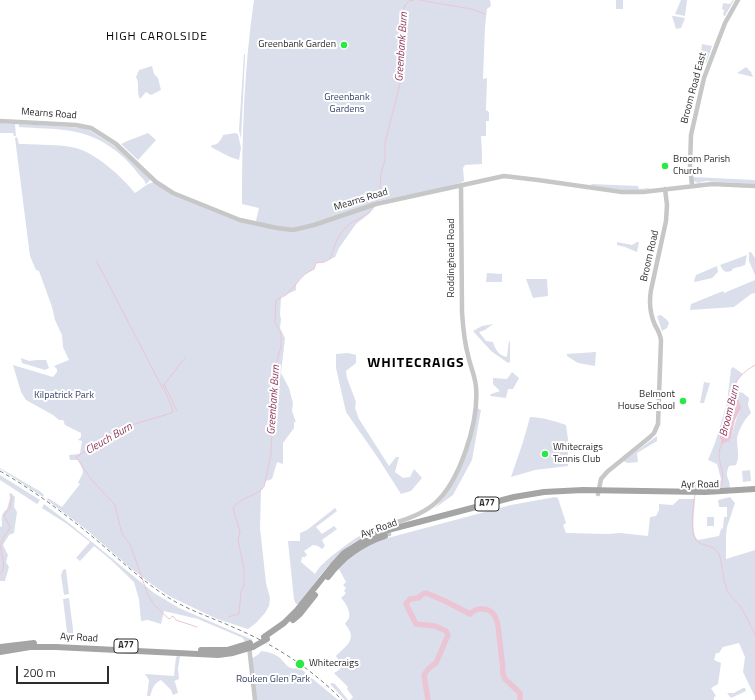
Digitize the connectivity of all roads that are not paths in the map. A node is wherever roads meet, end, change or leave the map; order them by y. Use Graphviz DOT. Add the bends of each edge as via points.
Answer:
graph roads {
  1 [pos="738,0"];
  2 [pos="0,121"];
  3 [pos="461,185"];
  4 [pos="692,186"];
  5 [pos="755,186"];
  6 [pos="665,189"];
  7 [pos="755,489"];
  8 [pos="598,492"];
  9 [pos="755,492"];
  10 [pos="676,493"];
  11 [pos="388,530"];
  12 [pos="250,646"];
  13 [pos="0,647"];
  14 [pos="111,648"];
  15 [pos="0,652"];
  16 [pos="255,700"];
  1 -- 4 [label="street, Broom Road East" via="725,23 704,78 691,135"];
  2 -- 3 [label="street, Mearns Road" via="87,127 120,147 156,182 170,191 240,220 277,228 303,228 371,205"];
  3 -- 6 [label="street, Mearns Road" via="508,176 622,192"];
  3 -- 11 [label="street, Roddinghead Road" via="463,332 474,375 476,393 473,421 465,452 445,492 426,510"];
  4 -- 5 [label="street, Mearns Road"];
  4 -- 6 [label="street, Mearns Road"];
  6 -- 8 [label="street, Broom Road" via="666,222 650,295 651,312 661,340 658,424 650,437 607,472 601,479"];
  7 -- 10 [label="main road, Ayr Road / A77"];
  8 -- 10 [label="main road, Ayr Road / A77"];
  8 -- 11 [label="main road, Ayr Road / A77" via="573,490 519,498"];
  9 -- 10 [label="main road, Ayr Road / A77" via="713,495"];
  11 -- 12 [label="main road, Ayr Road / A77" via="366,539 344,553 284,623 266,638"];
  12 -- 14 [label="main road, Ayr Road / A77" via="218,652"];
  12 -- 16 [label="street"];
  13 -- 14 [label="main road, Ayr Road / A77" via="42,643"];
  14 -- 15 [label="main road, Ayr Road / A77" via="30,647"];
}
